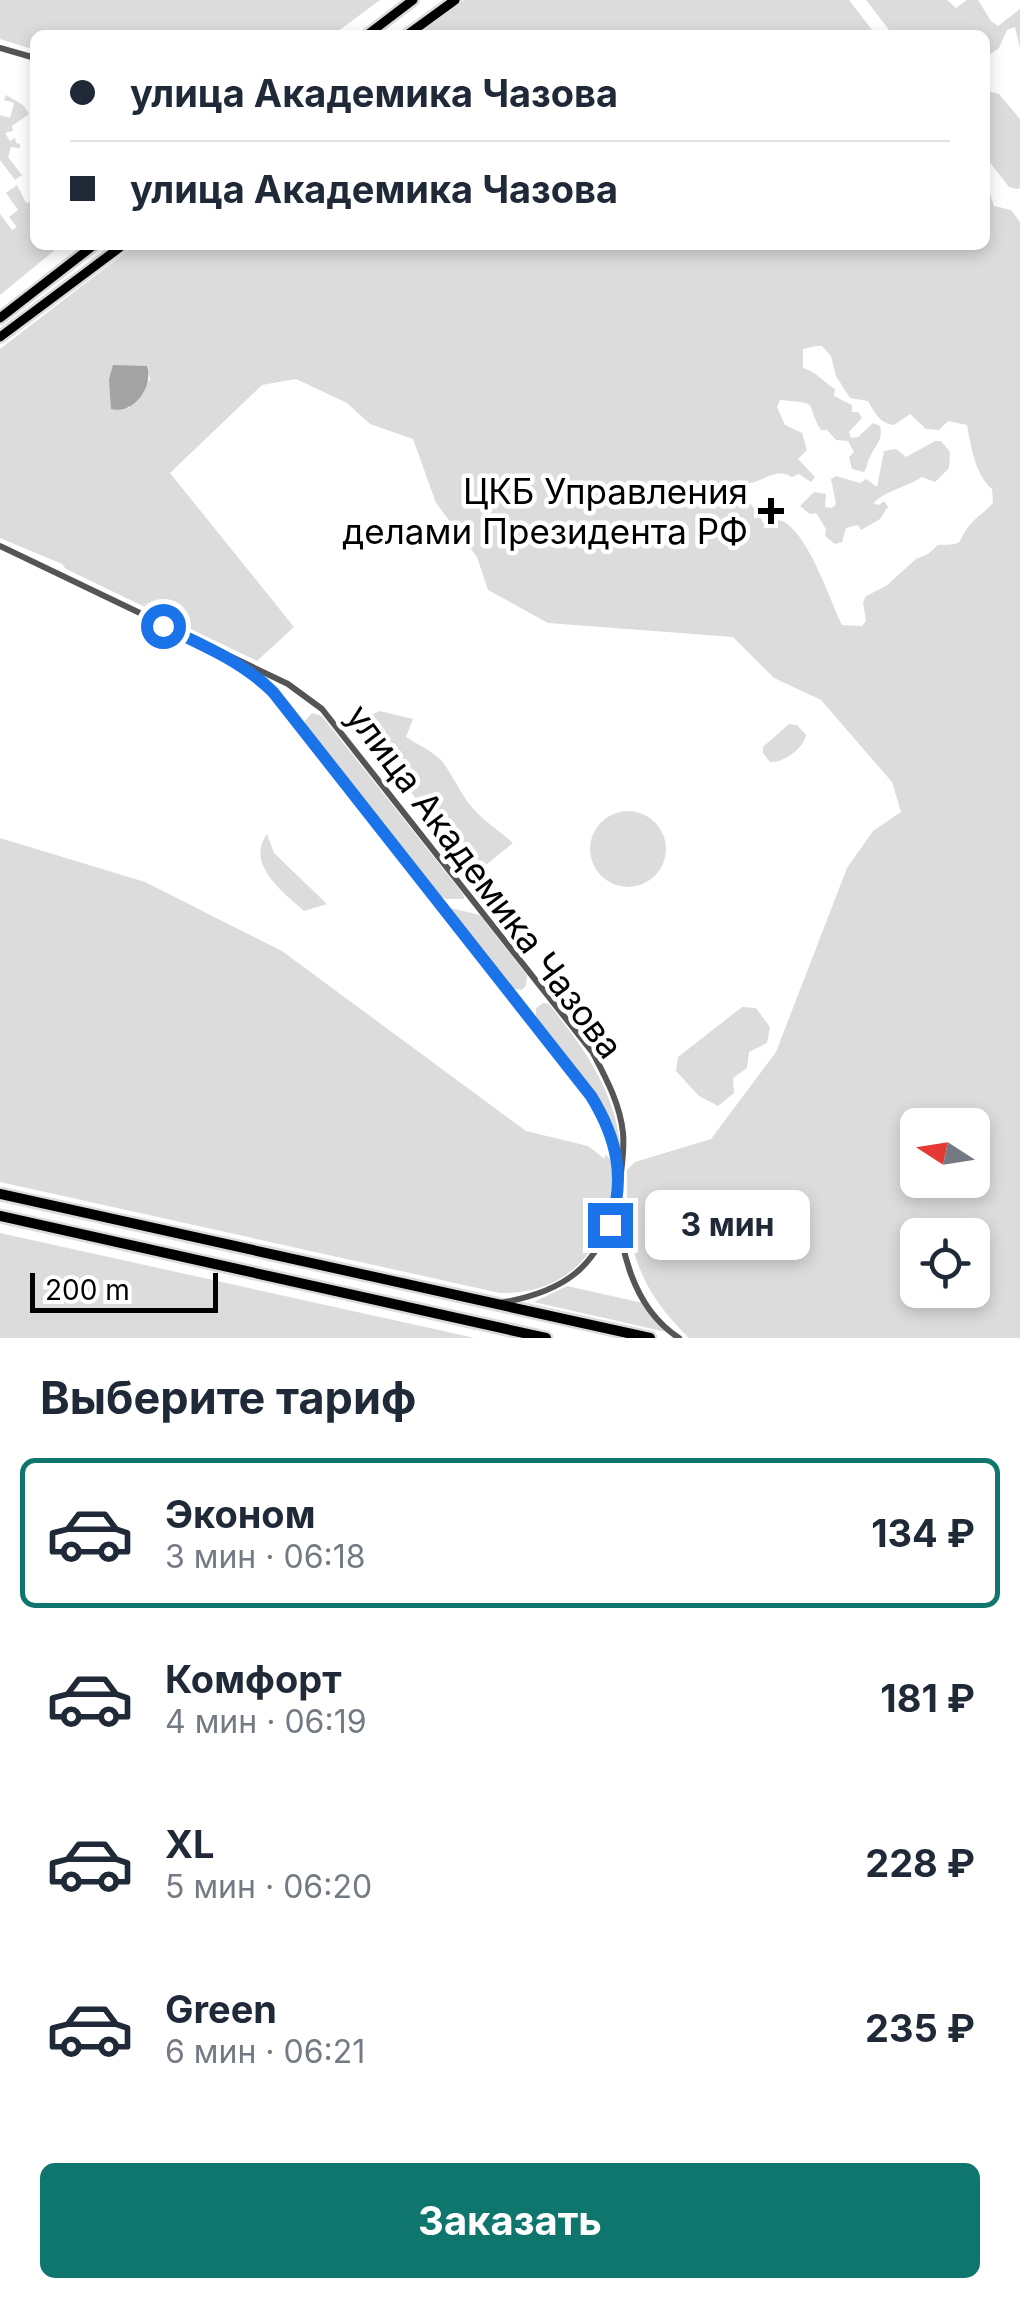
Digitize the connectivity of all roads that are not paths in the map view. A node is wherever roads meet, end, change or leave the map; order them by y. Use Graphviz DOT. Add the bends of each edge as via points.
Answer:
graph roads {
  1 [pos="413,0"];
  2 [pos="456,0"];
  3 [pos="373,30"];
  4 [pos="414,30"];
  5 [pos="0,48"];
  6 [pos="30,57"];
  7 [pos="88,250"];
  8 [pos="116,250"];
  9 [pos="0,318"];
  10 [pos="0,336"];
  11 [pos="0,546"];
  12 [pos="229,658"];
  13 [pos="620,1192"];
  14 [pos="0,1194"];
  15 [pos="0,1216"];
  16 [pos="496,1304"];
  17 [pos="546,1338"];
  18 [pos="650,1338"];
  19 [pos="679,1338"];
  1 -- 3 [label="main road"];
  2 -- 4 [label="main road"];
  5 -- 6 [label="street"];
  7 -- 9 [label="main road"];
  8 -- 10 [label="main road"];
  11 -- 12 [label="street, улица Академика Чазова"];
  12 -- 13 [label="street, улица Академика Чазова" via="273,692 591,1096 612,1137"];
  12 -- 13 [label="street, улица Академика Чазова" via="288,684 322,709 593,1053 623,1131"];
  13 -- 16 [label="street, улица Академика Чазова" via="602,1243 584,1267 544,1292"];
  13 -- 19 [label="street, улица Академика Чазова" via="628,1267 658,1319"];
  14 -- 16 [label="highway"];
  15 -- 17 [label="highway"];
  16 -- 18 [label="highway"];
}
